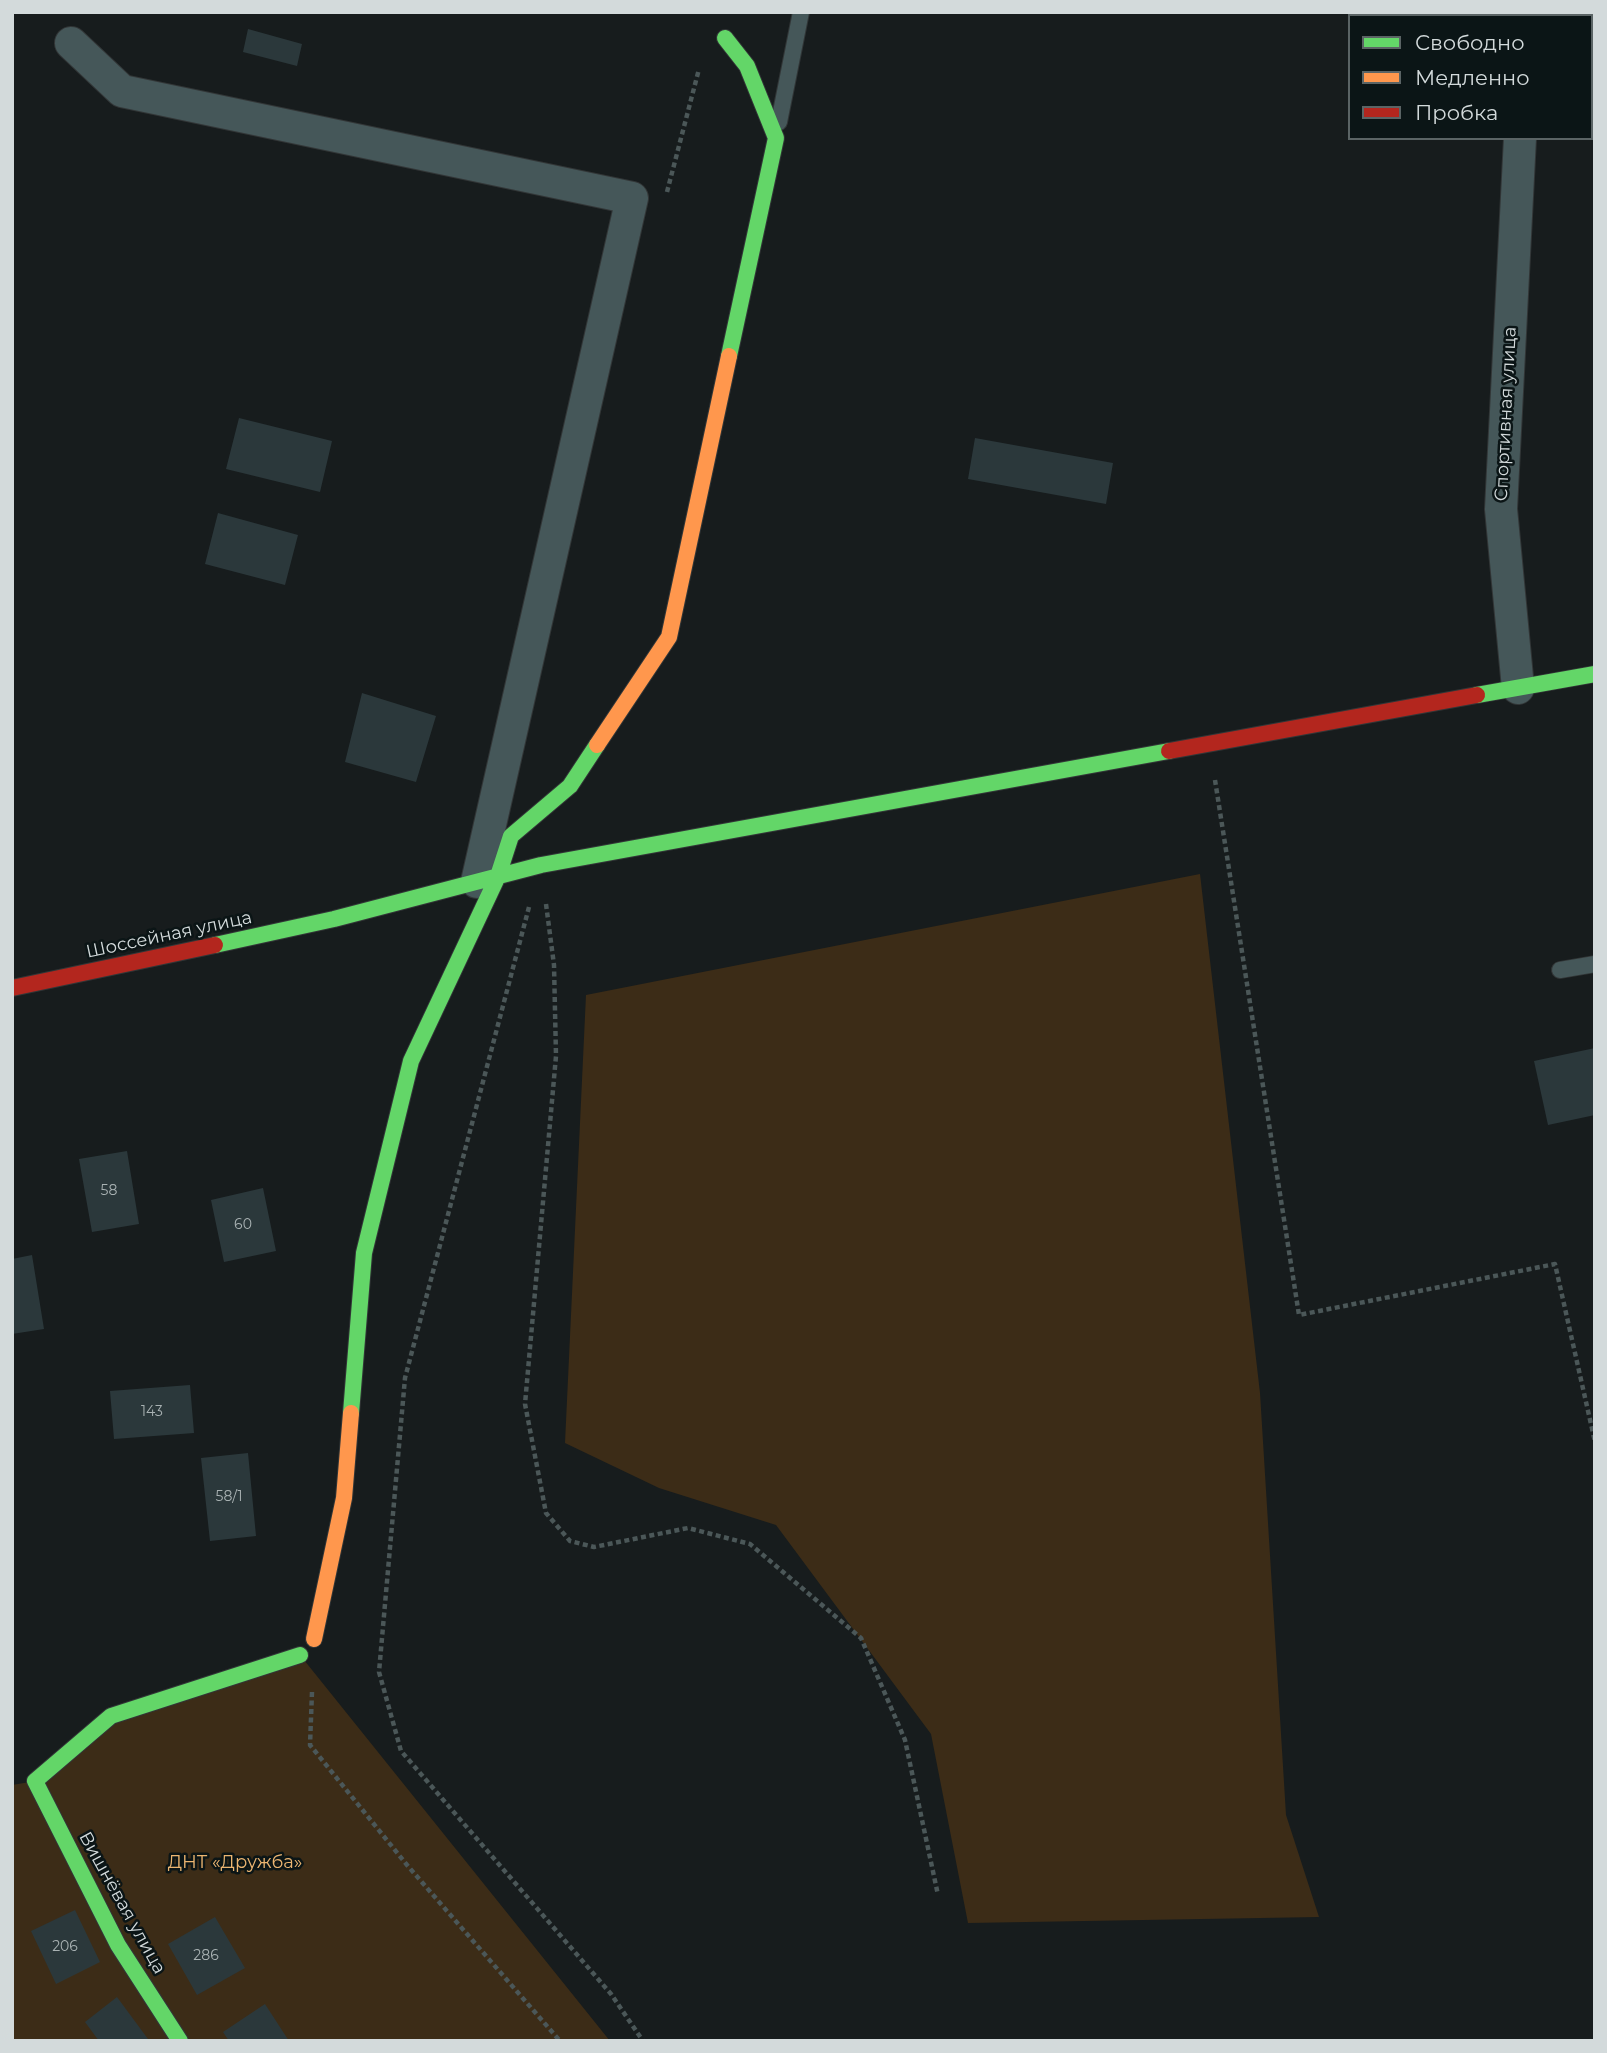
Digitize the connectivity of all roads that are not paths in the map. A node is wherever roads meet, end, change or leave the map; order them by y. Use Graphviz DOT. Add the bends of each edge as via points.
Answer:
graph roads {
  1 [pos="801,12"];
  2 [pos="725,38"];
  3 [pos="71,43"];
  4 [pos="776,138"];
  5 [pos="1520,140"];
  6 [pos="1595,674"];
  7 [pos="1518,688"];
  8 [pos="488,879"];
  9 [pos="1595,964"];
  10 [pos="1560,970"];
  11 [pos="12,988"];
  12 [pos="314,1639"];
  13 [pos="300,1655"];
  14 [pos="180,2041"];
  1 -- 4 [label="lane"];
  2 -- 4 [label="street" via="747,66"];
  3 -- 8 [label="street" via="122,91 632,198"];
  4 -- 8 [label="street" via="669,637 570,786 511,836"];
  5 -- 7 [label="street, Спортивная улица" via="1500,509"];
  6 -- 7 [label="street"];
  7 -- 8 [label="street, Шоссейная улица" via="541,865"];
  8 -- 11 [label="street, Шоссейная улица" via="334,919"];
  8 -- 12 [label="street" via="411,1060 367,1240 344,1498"];
  9 -- 10 [label="lane"];
  13 -- 14 [label="street, Вишнёвая улица" via="111,1716 30,1782 118,1945"];
}
